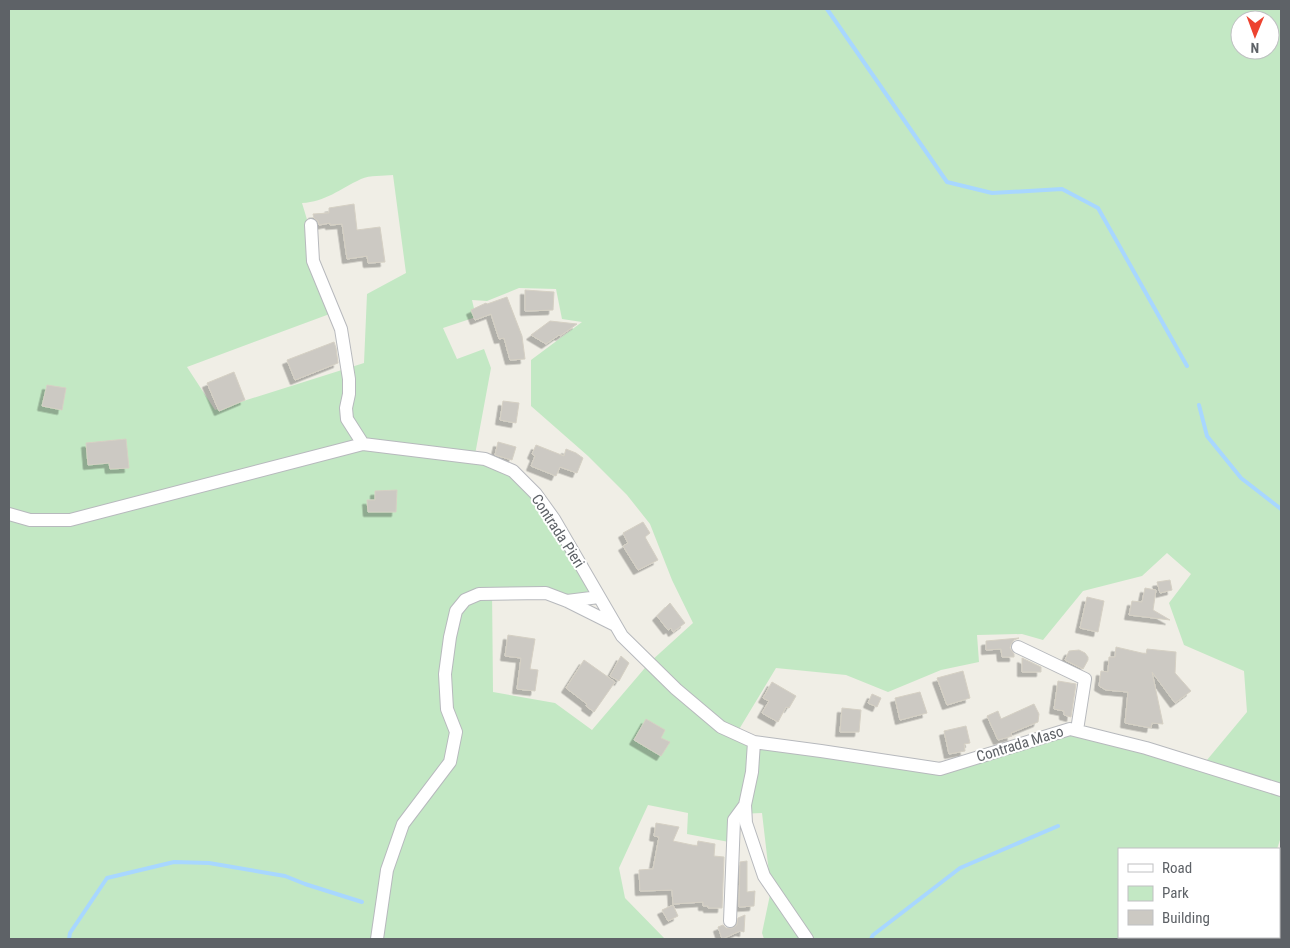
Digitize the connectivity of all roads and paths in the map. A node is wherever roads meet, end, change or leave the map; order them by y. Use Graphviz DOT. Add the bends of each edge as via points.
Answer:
graph roads {
  1 [pos="311,225"];
  2 [pos="363,444"];
  3 [pos="9,514"];
  4 [pos="599,597"];
  5 [pos="567,601"];
  6 [pos="615,625"];
  7 [pos="1018,647"];
  8 [pos="1077,730"];
  9 [pos="754,742"];
  10 [pos="1281,790"];
  11 [pos="745,805"];
  12 [pos="730,921"];
  13 [pos="377,939"];
  14 [pos="807,939"];
  1 -- 2 [label="street" via="314,261 341,329 349,379 348,419"];
  2 -- 3 [label="street" via="70,520 30,520"];
  2 -- 4 [label="street, Contrada Pieri" via="485,458 513,471 536,494 554,519"];
  4 -- 5 [label="street"];
  4 -- 6 [label="street, Contrada Pieri"];
  5 -- 6 [label="street"];
  5 -- 13 [label="street" via="546,593 478,594 465,600 456,611 446,674 447,709 456,732 450,762 403,824 387,870"];
  6 -- 9 [label="street, Contrada Maso" via="622,636 676,689 721,727"];
  7 -- 8 [label="street" via="1085,679"];
  8 -- 9 [label="street, Contrada Maso" via="1070,728 940,769"];
  8 -- 10 [label="street, Contrada Maso"];
  9 -- 11 [label="street"];
  11 -- 12 [label="street" via="734,820"];
  11 -- 14 [label="street" via="746,823 764,876"];
}
